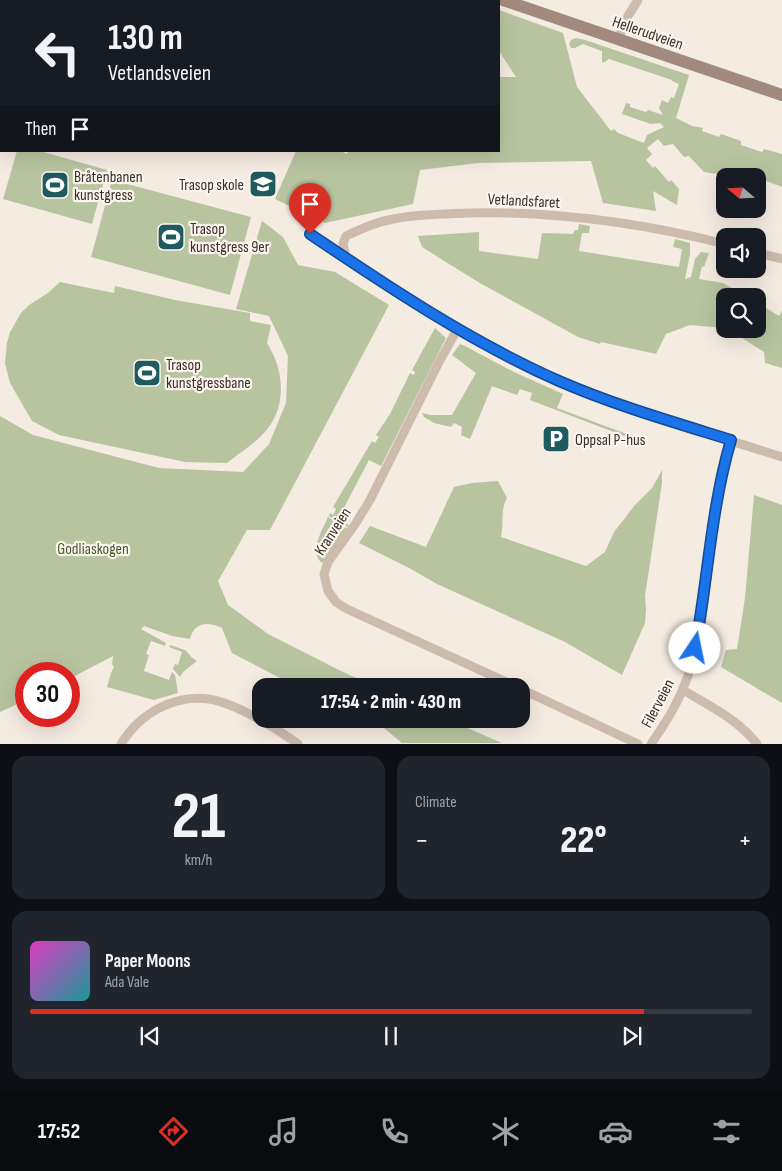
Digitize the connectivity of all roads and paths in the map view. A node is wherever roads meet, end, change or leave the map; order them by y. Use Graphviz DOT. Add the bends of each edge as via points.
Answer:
graph roads {
  1 [pos="503,0"];
  2 [pos="638,0"];
  3 [pos="618,39"];
  4 [pos="782,95"];
  5 [pos="310,234"];
  6 [pos="716,242"];
  7 [pos="766,254"];
  8 [pos="346,258"];
  9 [pos="782,259"];
  10 [pos="458,328"];
  11 [pos="731,440"];
  12 [pos="782,457"];
  13 [pos="498,678"];
  14 [pos="682,690"];
  15 [pos="530,693"];
  16 [pos="121,744"];
  17 [pos="298,744"];
  18 [pos="638,744"];
  19 [pos="651,744"];
  20 [pos="757,744"];
  1 -- 3 [label="main road, Hellerudveien"];
  2 -- 3 [label="street"];
  3 -- 4 [label="main road, Hellerudveien"];
  5 -- 8 [label="street"];
  6 -- 8 [label="street, Vetlandsfaret" via="608,221 506,213 454,214 391,219 362,228 346,236 343,244"];
  7 -- 9 [label="street"];
  8 -- 10 [label="street"];
  10 -- 11 [label="street" via="504,354 586,392"];
  10 -- 13 [label="street, Kranveien" via="370,500 328,562 324,574 332,597 347,609"];
  11 -- 12 [label="street"];
  11 -- 14 [label="street, Filerveien" via="716,500 697,640"];
  14 -- 19 [label="street, Filerveien"];
  14 -- 20 [label="street" via="720,713 749,734"];
  15 -- 18 [label="street"];
  16 -- 17 [label="street" via="130,731 156,709 183,700 209,699 248,714"];
}
